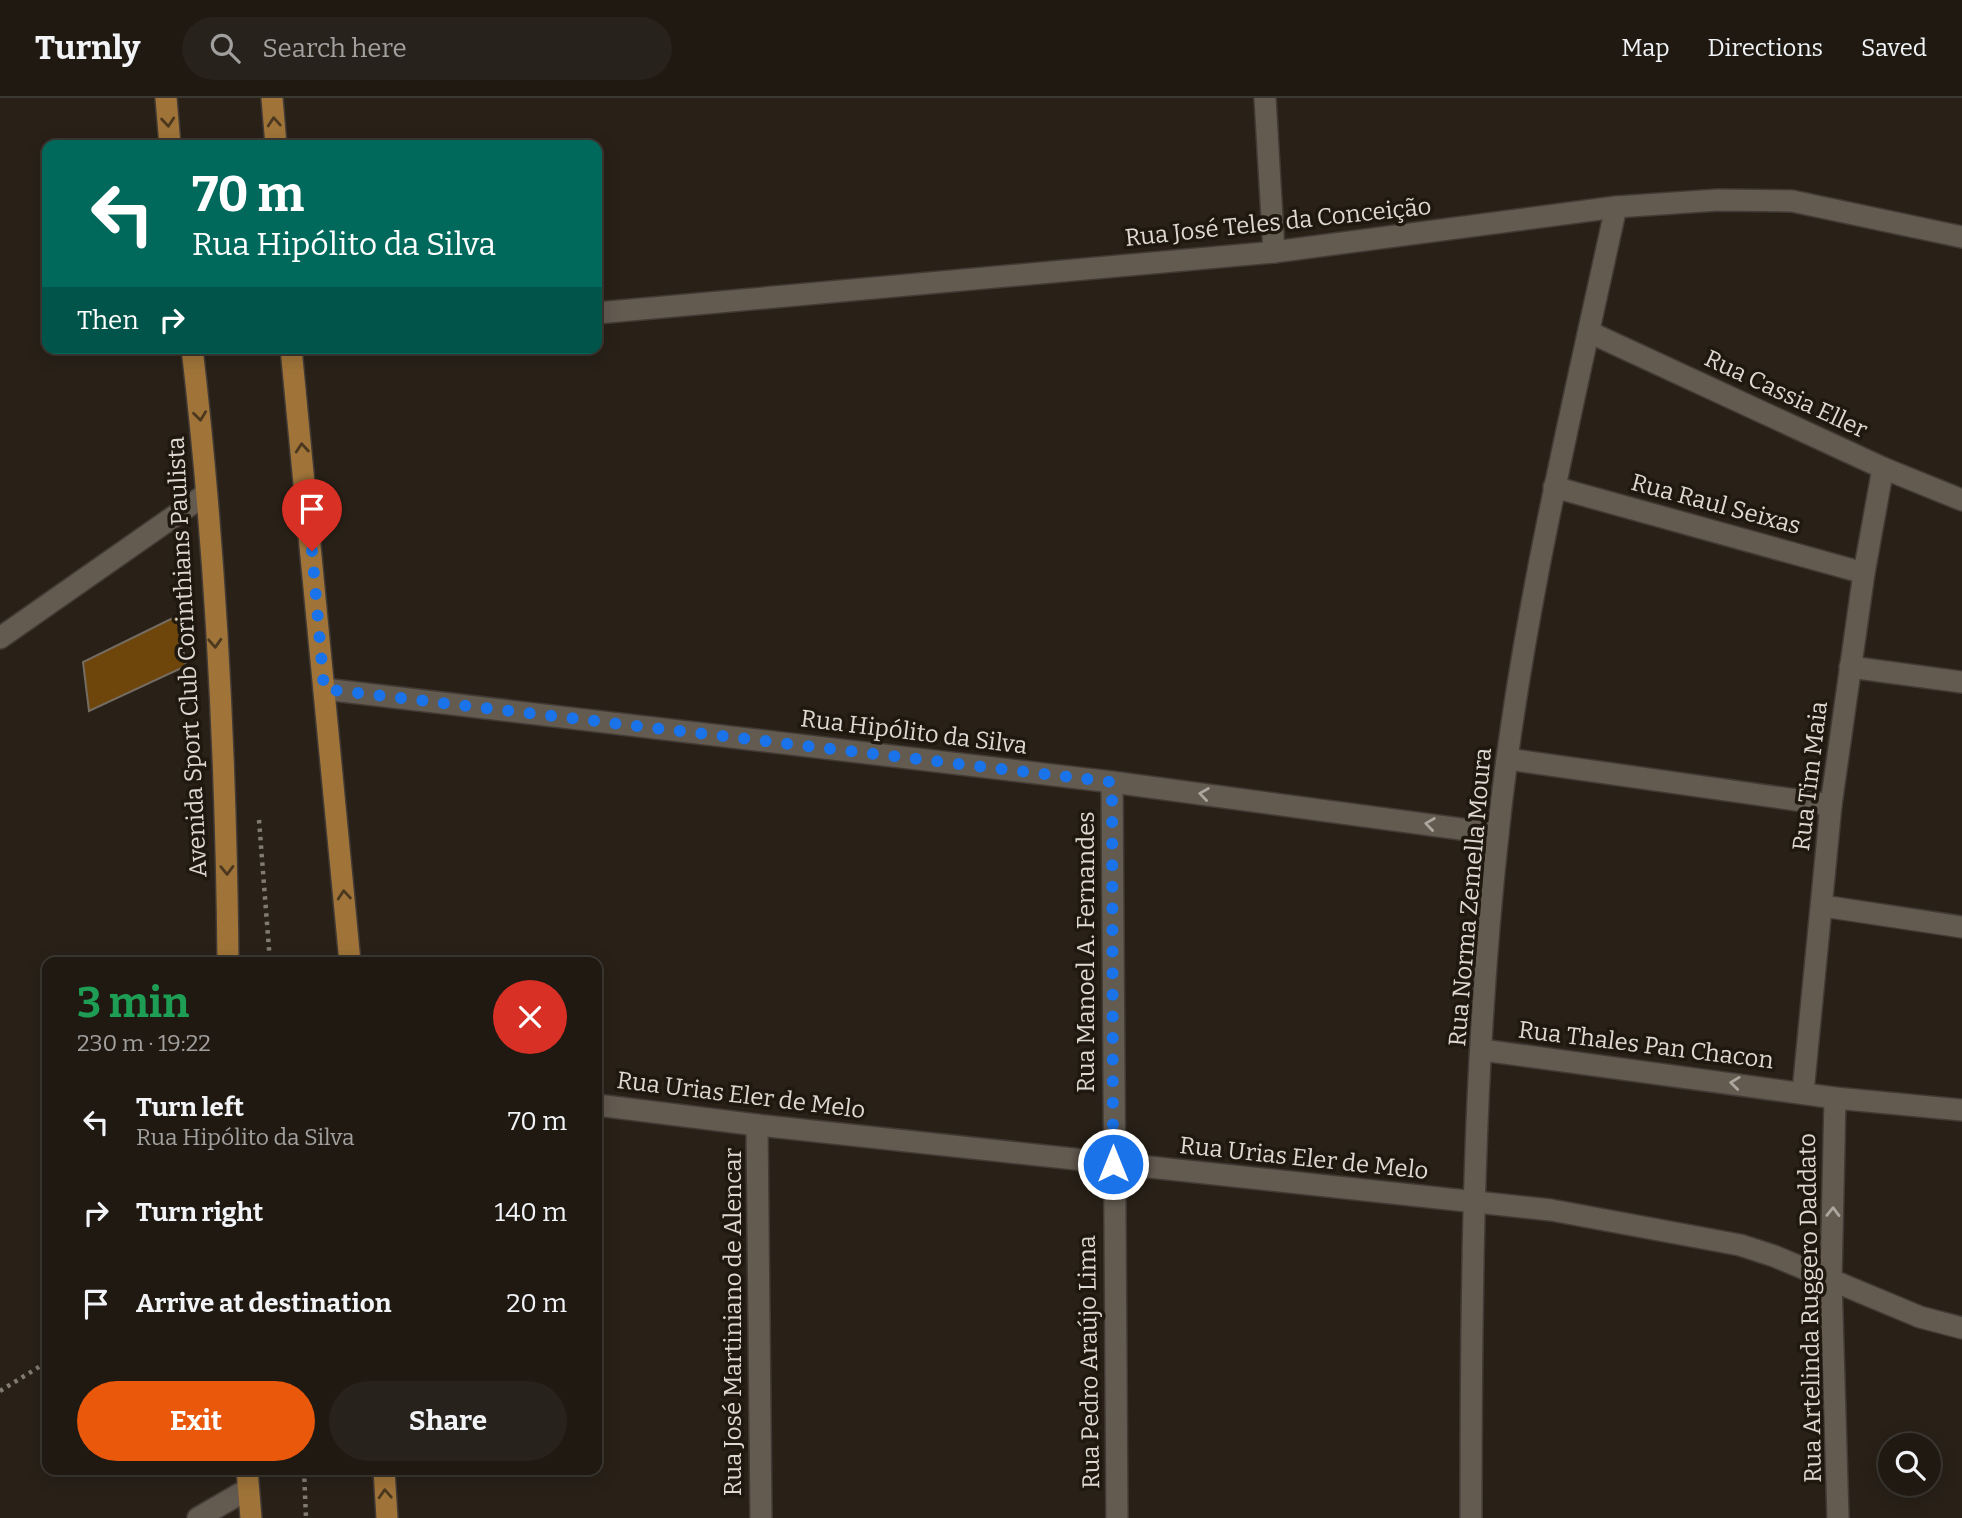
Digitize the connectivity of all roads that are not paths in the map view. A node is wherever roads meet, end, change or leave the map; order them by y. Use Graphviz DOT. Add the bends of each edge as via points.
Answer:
graph roads {
  1 [pos="166,98"];
  2 [pos="272,98"];
  3 [pos="1265,98"];
  4 [pos="170,140"];
  5 [pos="276,140"];
  6 [pos="1616,207"];
  7 [pos="1962,237"];
  8 [pos="1274,252"];
  9 [pos="602,313"];
  10 [pos="1589,332"];
  11 [pos="193,354"];
  12 [pos="292,354"];
  13 [pos="1883,468"];
  14 [pos="1555,487"];
  15 [pos="206,494"];
  16 [pos="1962,500"];
  17 [pos="1864,573"];
  18 [pos="0,638"];
  19 [pos="1850,667"];
  20 [pos="1962,681"];
  21 [pos="324,689"];
  22 [pos="1508,759"];
  23 [pos="1112,782"];
  24 [pos="1831,805"];
  25 [pos="1497,834"];
  26 [pos="1823,906"];
  27 [pos="1962,927"];
  28 [pos="228,957"];
  29 [pos="350,957"];
  30 [pos="1482,1050"];
  31 [pos="1803,1092"];
  32 [pos="1835,1097"];
  33 [pos="602,1106"];
  34 [pos="1962,1111"];
  35 [pos="757,1125"];
  36 [pos="1113,1164"];
  37 [pos="1475,1204"];
  38 [pos="1831,1280"];
  39 [pos="1962,1328"];
  40 [pos="384,1475"];
  41 [pos="247,1480"];
  42 [pos="198,1518"];
  43 [pos="251,1518"];
  44 [pos="387,1518"];
  45 [pos="761,1518"];
  46 [pos="1117,1518"];
  47 [pos="1471,1518"];
  48 [pos="1838,1518"];
  1 -- 4 [label="main road, one-way"];
  5 -- 2 [label="main road, one-way"];
  3 -- 8 [label="street"];
  6 -- 7 [label="street, Rua José Teles da Conceição" via="1718,200 1792,201"];
  6 -- 8 [label="street, Rua José Teles da Conceição"];
  6 -- 10 [label="street, Rua Norma Zemella Moura"];
  8 -- 9 [label="street, Rua José Teles da Conceição"];
  10 -- 13 [label="street, Rua Cassia Eller"];
  10 -- 14 [label="street, Rua Norma Zemella Moura"];
  11 -- 15 [label="main road, Avenida Sport Club Corinthians Paulista, one-way"];
  21 -- 12 [label="main road, one-way"];
  13 -- 16 [label="street, Rua Cassia Eller"];
  13 -- 17 [label="street, Rua Tim Maia"];
  14 -- 17 [label="street, Rua Raul Seixas"];
  14 -- 22 [label="street, Rua Norma Zemella Moura"];
  15 -- 18 [label="street"];
  15 -- 28 [label="main road, Avenida Sport Club Corinthians Paulista, one-way" via="226,826"];
  17 -- 19 [label="street, Rua Tim Maia"];
  19 -- 20 [label="street"];
  19 -- 24 [label="street, Rua Tim Maia"];
  21 -- 23 [label="street, Rua Hipólito da Silva"];
  29 -- 21 [label="main road, one-way"];
  22 -- 24 [label="street"];
  22 -- 25 [label="street, Rua Norma Zemella Moura"];
  25 -- 23 [label="street, Rua Hipólito da Silva, one-way"];
  23 -- 36 [label="street, Rua Manoel A. Fernandes"];
  24 -- 26 [label="street, Rua Tim Maia"];
  25 -- 30 [label="street, Rua Norma Zemella Moura"];
  26 -- 27 [label="street"];
  26 -- 31 [label="street, Rua Tim Maia"];
  31 -- 30 [label="street, Rua Thales Pan Chacon, one-way"];
  30 -- 37 [label="street, Rua Norma Zemella Moura"];
  31 -- 32 [label="street, Rua Thales Pan Chacon"];
  32 -- 34 [label="street, Rua Thales Pan Chacon"];
  38 -- 32 [label="street, Rua Artelinda Ruggero Daddato, one-way"];
  33 -- 35 [label="street, Rua Urias Eler de Melo"];
  35 -- 36 [label="street, Rua Urias Eler de Melo"];
  35 -- 45 [label="street, Rua José Martiniano de Alencar"];
  36 -- 37 [label="street, Rua Urias Eler de Melo"];
  36 -- 46 [label="street, Rua Pedro Araújo Lima"];
  37 -- 38 [label="street, Rua Urias Eler de Melo" via="1551,1210 1740,1245"];
  37 -- 47 [label="street, Rua Norma Zemella Moura"];
  38 -- 39 [label="street, Rua Urias Eler de Melo" via="1920,1317"];
  38 -- 48 [label="street, Rua Artelinda Ruggero Daddato"];
  44 -- 40 [label="main road, one-way"];
  41 -- 42 [label="street"];
  41 -- 43 [label="main road"];
}
